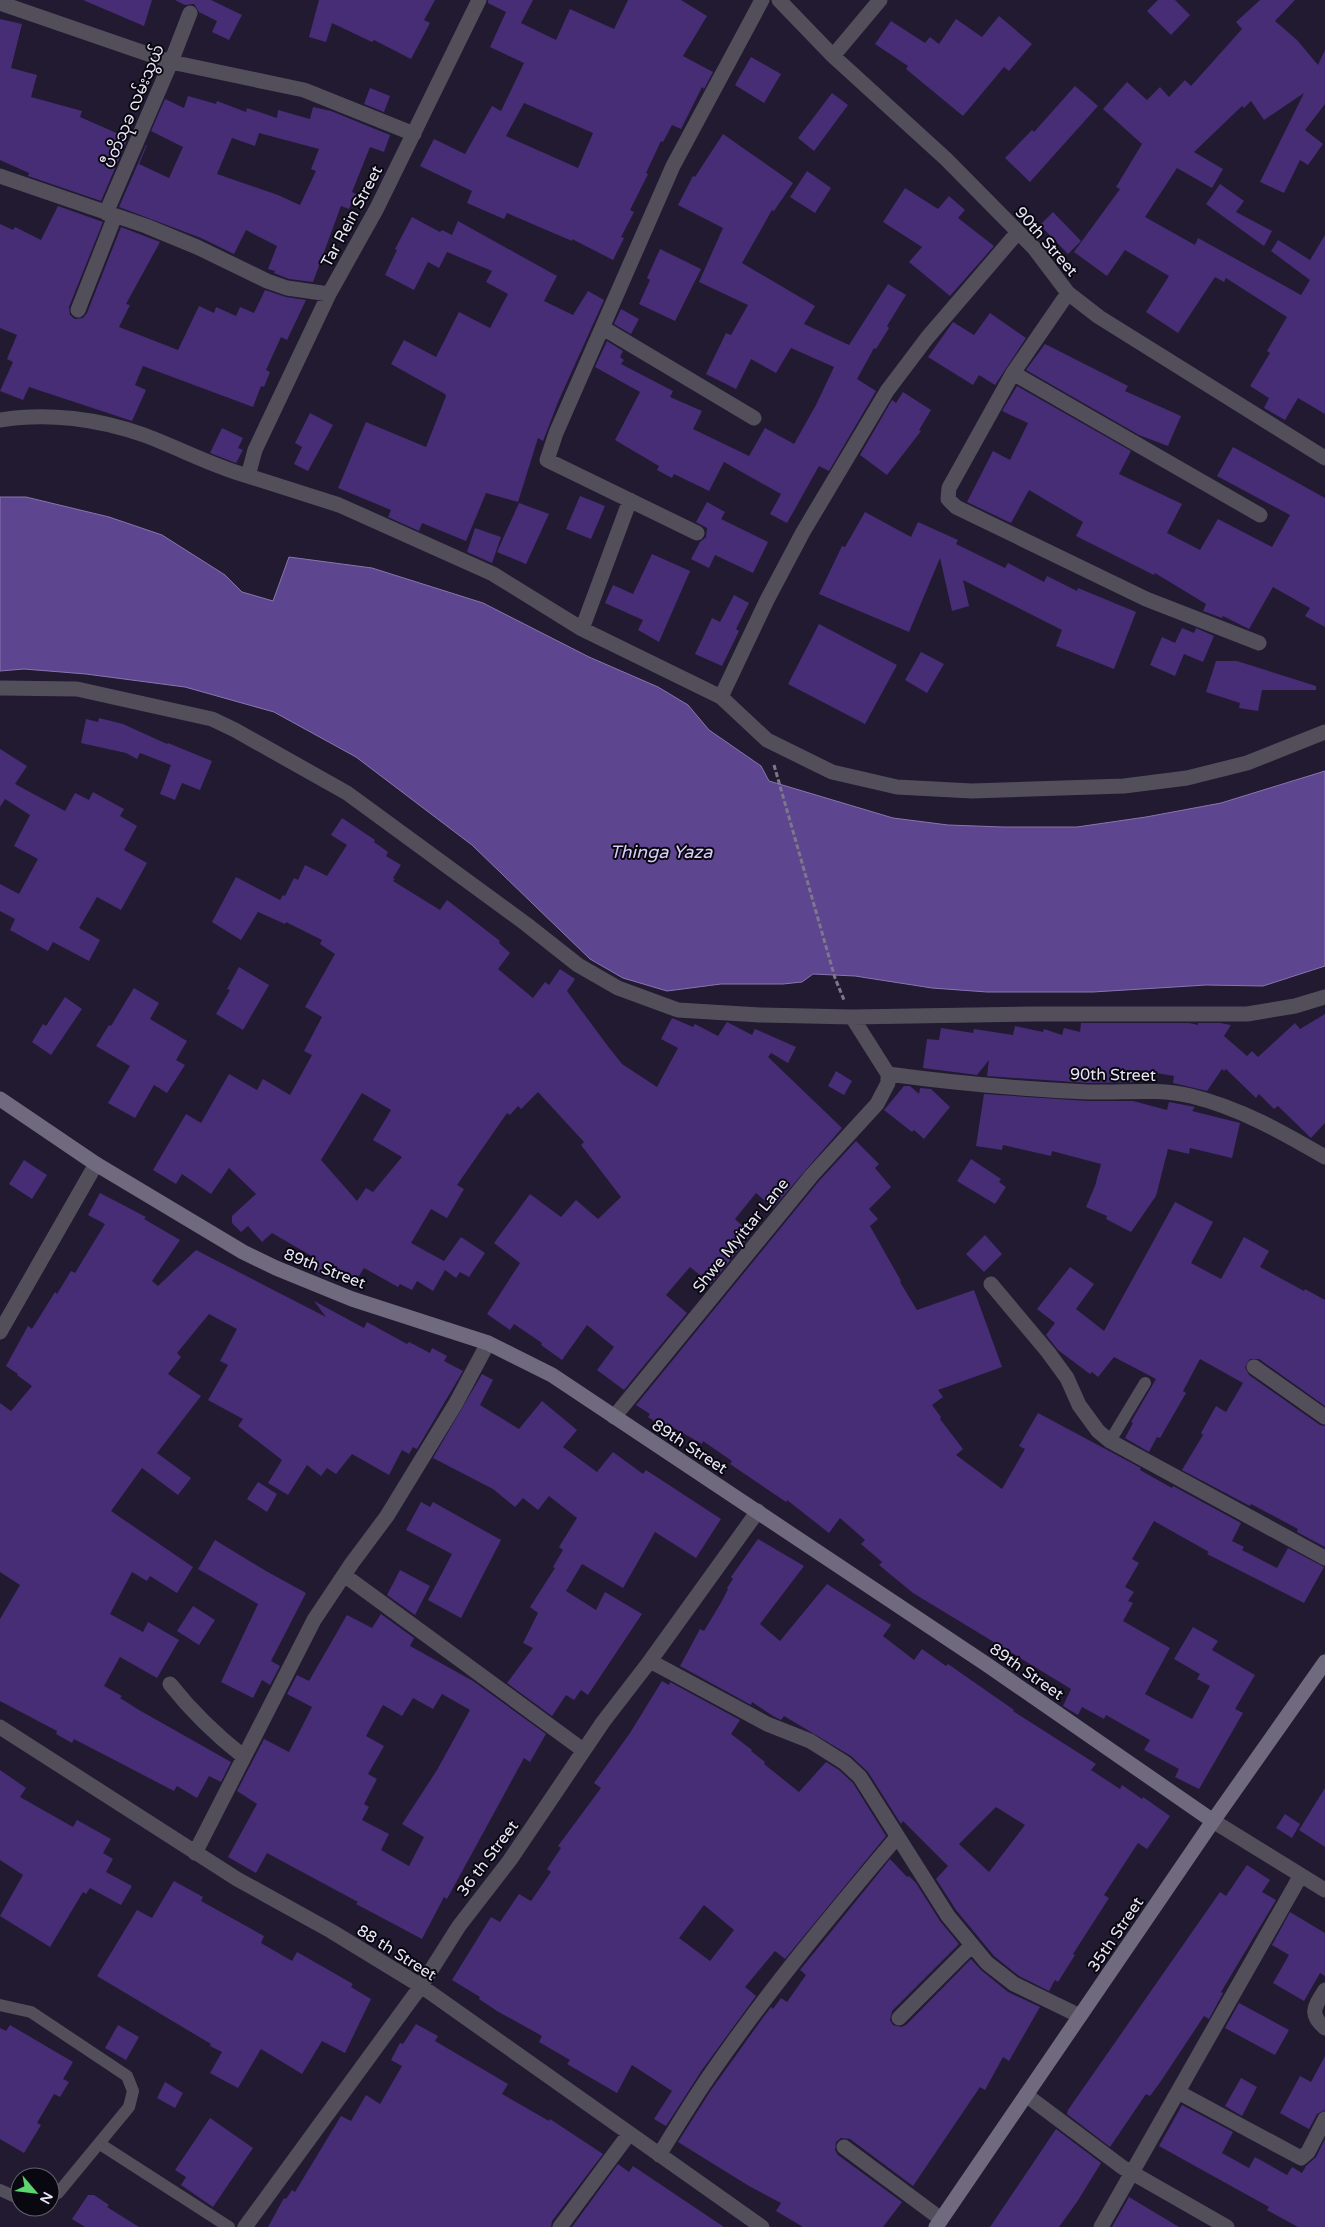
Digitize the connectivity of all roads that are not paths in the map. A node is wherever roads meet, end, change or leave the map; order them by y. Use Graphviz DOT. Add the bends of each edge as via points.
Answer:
graph roads {
  1 [pos="479,0"];
  2 [pos="762,0"];
  3 [pos="779,0"];
  4 [pos="880,0"];
  5 [pos="0,2"];
  6 [pos="190,13"];
  7 [pos="832,56"];
  8 [pos="171,62"];
  9 [pos="414,134"];
  10 [pos="0,176"];
  11 [pos="111,214"];
  12 [pos="1018,232"];
  13 [pos="1068,293"];
  14 [pos="329,294"];
  15 [pos="78,310"];
  16 [pos="603,328"];
  17 [pos="1013,373"];
  18 [pos="754,418"];
  19 [pos="0,420"];
  20 [pos="1325,458"];
  21 [pos="248,476"];
  22 [pos="630,500"];
  23 [pos="1260,515"];
  24 [pos="697,533"];
  25 [pos="582,629"];
  26 [pos="1260,643"];
  27 [pos="0,688"];
  28 [pos="721,697"];
  29 [pos="1325,732"];
  30 [pos="1325,996"];
  31 [pos="852,1017"];
  32 [pos="888,1074"];
  33 [pos="0,1099"];
  34 [pos="1325,1157"];
  35 [pos="96,1164"];
  36 [pos="991,1284"];
  37 [pos="0,1332"];
  38 [pos="488,1343"];
  39 [pos="1254,1367"];
  40 [pos="1145,1382"];
  41 [pos="614,1417"];
  42 [pos="1325,1417"];
  43 [pos="1110,1441"];
  44 [pos="758,1511"];
  45 [pos="1325,1558"];
  46 [pos="344,1575"];
  47 [pos="650,1661"];
  48 [pos="1325,1662"];
  49 [pos="170,1684"];
  50 [pos="0,1727"];
  51 [pos="583,1750"];
  52 [pos="244,1757"];
  53 [pos="1212,1821"];
  54 [pos="897,1837"];
  55 [pos="195,1853"];
  56 [pos="1300,1875"];
  57 [pos="1325,1890"];
  58 [pos="972,1945"];
  59 [pos="421,1986"];
  60 [pos="1325,1990"];
  61 [pos="0,2005"];
  62 [pos="1080,2016"];
  63 [pos="899,2018"];
  64 [pos="1325,2028"];
  65 [pos="1178,2092"];
  66 [pos="1026,2095"];
  67 [pos="1325,2119"];
  68 [pos="629,2134"];
  69 [pos="100,2144"];
  70 [pos="844,2147"];
  71 [pos="659,2155"];
  72 [pos="1132,2173"];
  73 [pos="60,2191"];
  74 [pos="938,2223"];
  75 [pos="229,2227"];
  76 [pos="245,2227"];
  77 [pos="560,2227"];
  78 [pos="762,2227"];
  79 [pos="1101,2227"];
  80 [pos="1227,2227"];
  1 -- 9 [label="street, Tar Rein Street"];
  2 -- 16 [label="street" via="673,166"];
  3 -- 7 [label="street, 90th Street"];
  4 -- 7 [label="street"];
  5 -- 8 [label="street"];
  6 -- 8 [label="street, ပီတိသုခ လမ်းသွယ်"];
  7 -- 12 [label="street, 90th Street" via="946,159"];
  8 -- 9 [label="street" via="304,90"];
  8 -- 11 [label="street, ပီတိသုခ လမ်းသွယ်"];
  9 -- 14 [label="street, Tar Rein Street"];
  10 -- 11 [label="street"];
  11 -- 14 [label="street" via="197,248 267,281 288,288"];
  11 -- 15 [label="street, ပီတိသုခ လမ်းသွယ်"];
  12 -- 13 [label="street, 90th Street"];
  12 -- 28 [label="street" via="927,338 887,391 802,532"];
  13 -- 17 [label="street"];
  13 -- 20 [label="street, 90th Street" via="1099,317"];
  14 -- 21 [label="street, Tar Rein Street" via="255,450"];
  16 -- 18 [label="street"];
  16 -- 22 [label="street" via="547,460"];
  17 -- 23 [label="street"];
  17 -- 26 [label="street" via="949,488 948,499 956,507 1146,599"];
  19 -- 21 [label="street" via="62,418 102,422"];
  21 -- 25 [label="street" via="339,505 493,574"];
  22 -- 24 [label="street"];
  22 -- 25 [label="street"];
  25 -- 28 [label="street"];
  27 -- 31 [label="street" via="77,689 212,719 235,730 347,794 578,964 618,988 678,1010"];
  28 -- 29 [label="street" via="767,740 832,772 897,787 972,791 1124,786 1187,778 1247,763"];
  30 -- 31 [label="street" via="1295,1006 1247,1014"];
  31 -- 32 [label="street"];
  32 -- 34 [label="street, 90th Street" via="1010,1088 1189,1096 1252,1117"];
  32 -- 41 [label="street, Shwe Myittar Lane" via="888,1083 877,1104 812,1175"];
  33 -- 35 [label="main road, 89th Street"];
  35 -- 37 [label="street"];
  35 -- 38 [label="main road, 89th Street" via="243,1252 276,1268 352,1299"];
  36 -- 43 [label="street" via="1048,1352 1067,1378 1079,1405 1098,1431"];
  38 -- 41 [label="main road, 89th Street" via="552,1375"];
  38 -- 46 [label="street" via="387,1516"];
  39 -- 42 [label="street"];
  40 -- 43 [label="lane"];
  41 -- 44 [label="main road, 89th Street"];
  43 -- 45 [label="street"];
  44 -- 47 [label="street, 36 th Street"];
  44 -- 53 [label="main road, 89th Street"];
  46 -- 51 [label="street"];
  46 -- 52 [label="street" via="314,1620"];
  47 -- 51 [label="street, 36 th Street"];
  47 -- 54 [label="street" via="768,1724 810,1741 845,1763 860,1777"];
  48 -- 53 [label="main road, 35th Street"];
  49 -- 52 [label="street" via="208,1727"];
  50 -- 55 [label="street, 88 th Street"];
  51 -- 59 [label="street, 36 th Street" via="510,1860 459,1926"];
  52 -- 55 [label="street"];
  53 -- 56 [label="street, 89th Street"];
  53 -- 62 [label="main road, 35th Street"];
  54 -- 58 [label="street" via="948,1916"];
  54 -- 71 [label="street" via="824,1922 769,1995 710,2074"];
  55 -- 59 [label="street, 88 th Street"];
  56 -- 57 [label="street, 89th Street"];
  56 -- 65 [label="street"];
  58 -- 62 [label="street" via="987,1963 1014,1984"];
  58 -- 63 [label="street"];
  59 -- 68 [label="street, 88 th Street"];
  59 -- 76 [label="street, 36 th Street"];
  60 -- 64 [label="street" via="1314,2016"];
  61 -- 69 [label="lane" via="31,2012 127,2076 133,2091 129,2107"];
  62 -- 66 [label="main road, 35th Street"];
  65 -- 67 [label="street" via="1302,2158"];
  65 -- 72 [label="street"];
  66 -- 72 [label="street"];
  66 -- 74 [label="main road, 35th Street"];
  68 -- 71 [label="street, 88 th Street"];
  68 -- 77 [label="street"];
  69 -- 73 [label="lane"];
  69 -- 75 [label="lane"];
  70 -- 74 [label="street"];
  71 -- 78 [label="street, 88 th Street"];
  72 -- 79 [label="street"];
  72 -- 80 [label="street"];
}
